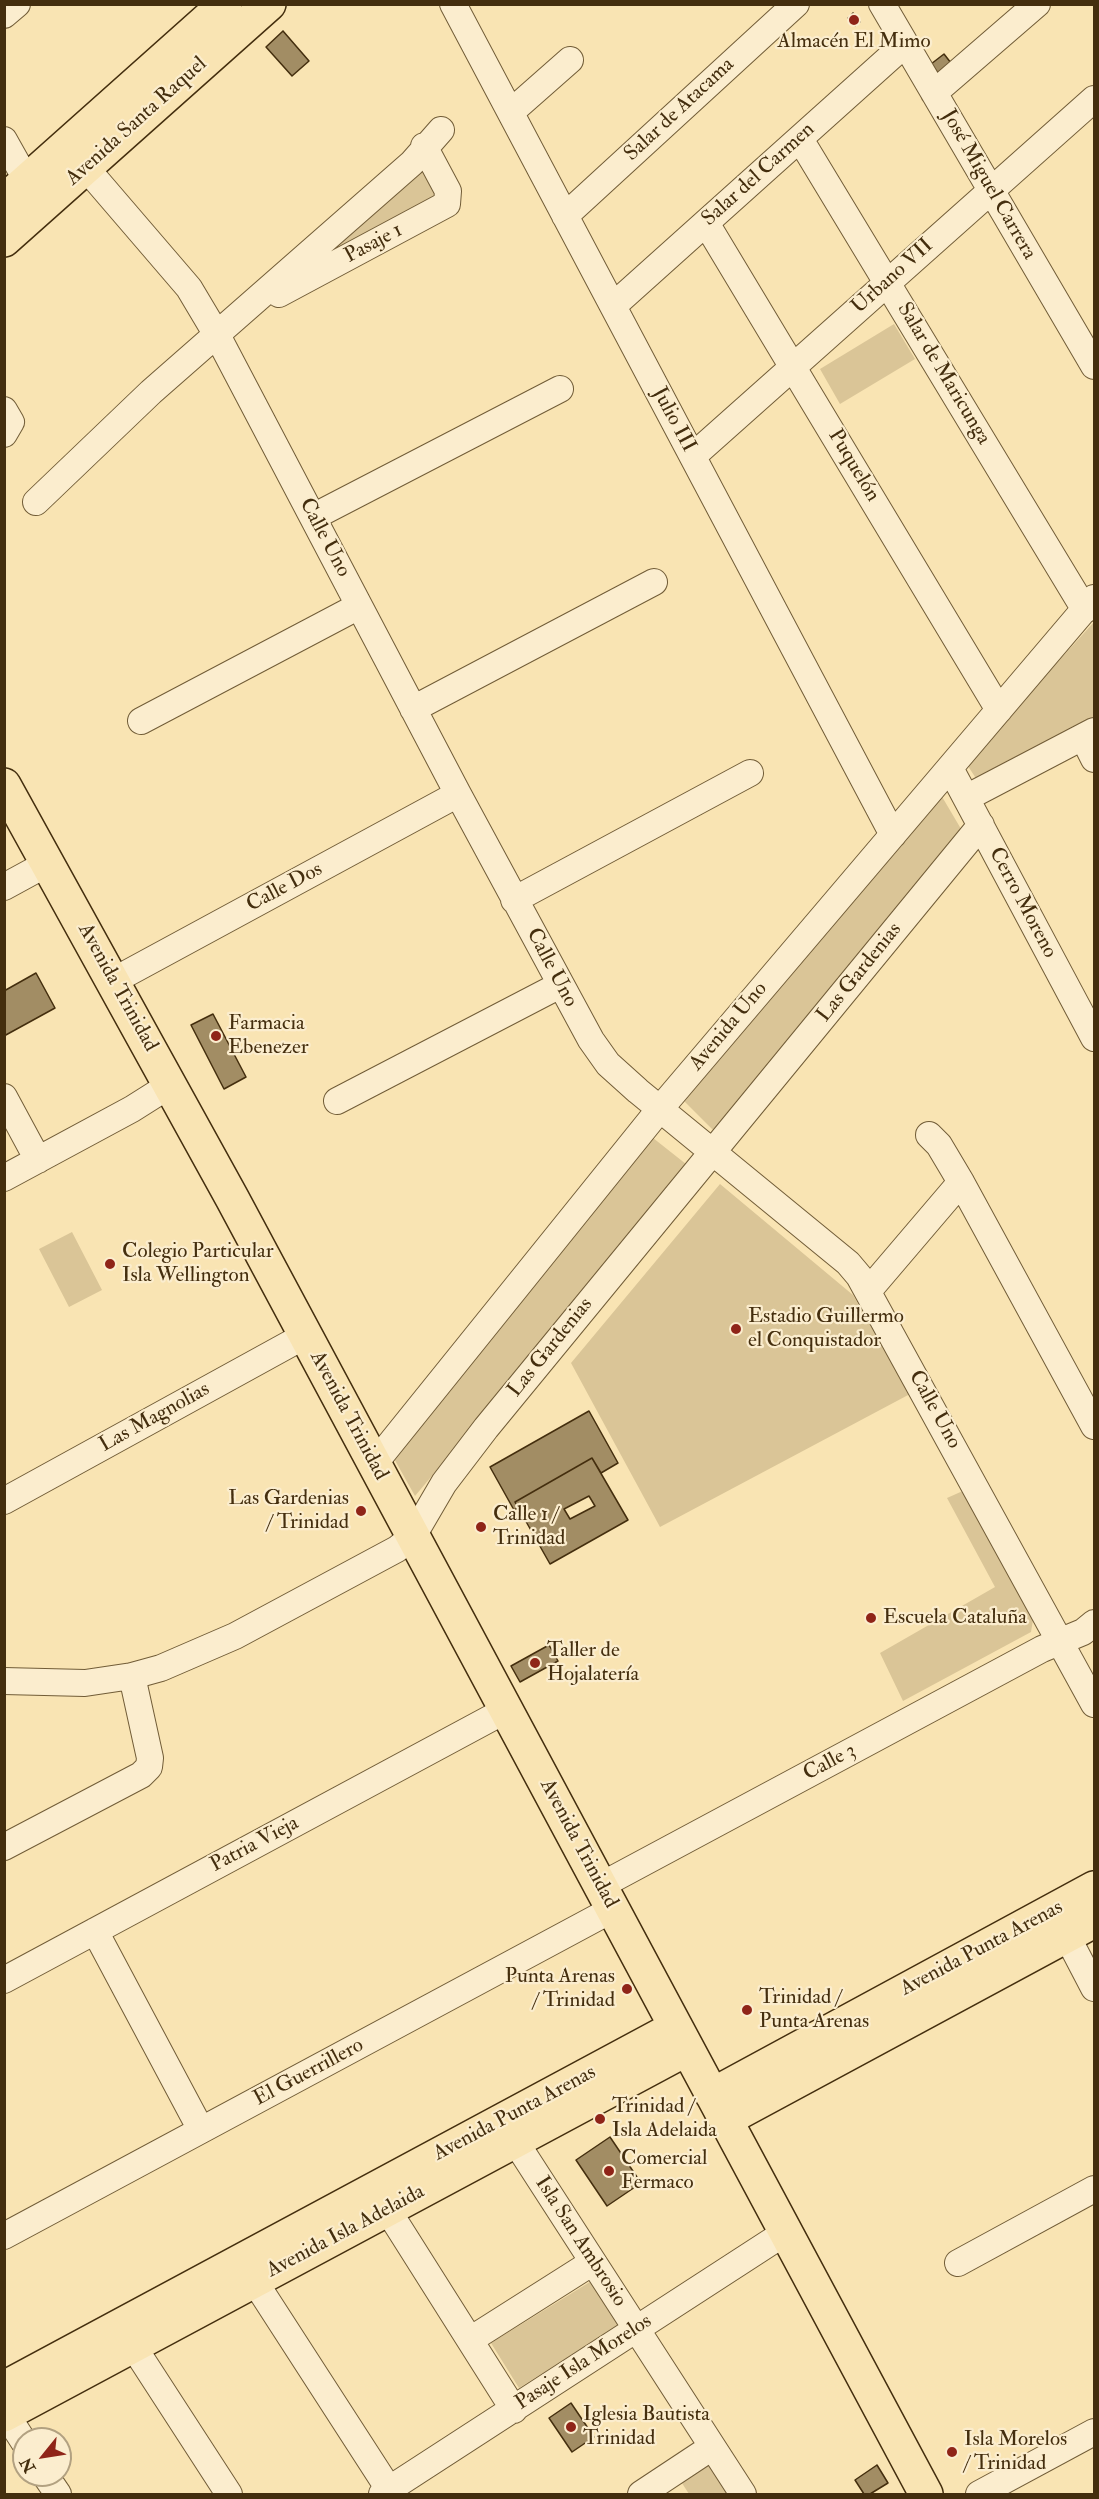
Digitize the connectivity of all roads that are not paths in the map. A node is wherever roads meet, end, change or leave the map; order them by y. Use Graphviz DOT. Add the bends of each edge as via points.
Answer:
graph roads {
  1 [pos="16,4"];
  2 [pos="225,4"];
  3 [pos="269,4"];
  4 [pos="796,4"];
  5 [pos="1037,4"];
  6 [pos="884,6"];
  7 [pos="462,8"];
  8 [pos="4,15"];
  9 [pos="905,44"];
  10 [pos="570,60"];
  11 [pos="934,93"];
  12 [pos="1092,108"];
  13 [pos="511,112"];
  14 [pos="800,139"];
  15 [pos="4,140"];
  16 [pos="86,168"];
  17 [pos="991,190"];
  18 [pos="16,191"];
  19 [pos="565,216"];
  20 [pos="706,223"];
  21 [pos="4,240"];
  22 [pos="888,282"];
  23 [pos="613,306"];
  24 [pos="243,313"];
  25 [pos="217,335"];
  26 [pos="793,366"];
  27 [pos="1095,366"];
  28 [pos="560,388"];
  29 [pos="4,410"];
  30 [pos="4,434"];
  31 [pos="693,456"];
  32 [pos="36,502"];
  33 [pos="313,517"];
  34 [pos="654,582"];
  35 [pos="1090,604"];
  36 [pos="359,606"];
  37 [pos="413,709"];
  38 [pos="999,710"];
  39 [pos="141,721"];
  40 [pos="1091,742"];
  41 [pos="950,768"];
  42 [pos="750,773"];
  43 [pos="4,785"];
  44 [pos="458,794"];
  45 [pos="966,798"];
  46 [pos="981,825"];
  47 [pos="893,835"];
  48 [pos="48,863"];
  49 [pos="4,887"];
  50 [pos="514,900"];
  51 [pos="113,981"];
  52 [pos="560,985"];
  53 [pos="1094,1037"];
  54 [pos="170,1085"];
  55 [pos="4,1097"];
  56 [pos="338,1101"];
  57 [pos="659,1110"];
  58 [pos="929,1135"];
  59 [pos="713,1152"];
  60 [pos="38,1160"];
  61 [pos="4,1178"];
  62 [pos="961,1182"];
  63 [pos="869,1290"];
  64 [pos="306,1335"];
  65 [pos="1095,1426"];
  66 [pos="374,1464"];
  67 [pos="4,1501"];
  68 [pos="413,1536"];
  69 [pos="1095,1623"];
  70 [pos="1060,1640"];
  71 [pos="132,1676"];
  72 [pos="4,1681"];
  73 [pos="1095,1704"];
  74 [pos="506,1710"];
  75 [pos="4,1847"];
  76 [pos="1095,1888"];
  77 [pos="606,1898"];
  78 [pos="1072,1923"];
  79 [pos="95,1931"];
  80 [pos="6,1975"];
  81 [pos="1095,1988"];
  82 [pos="681,2038"];
  83 [pos="718,2107"];
  84 [pos="201,2130"];
  85 [pos="515,2141"];
  86 [pos="1095,2189"];
  87 [pos="387,2209"];
  88 [pos="786,2232"];
  89 [pos="4,2236"];
  90 [pos="592,2262"];
  91 [pos="958,2263"];
  92 [pos="247,2271"];
  93 [pos="636,2330"];
  94 [pos="470,2340"];
  95 [pos="133,2346"];
  96 [pos="5,2406"];
  97 [pos="514,2410"];
  98 [pos="16,2427"];
  99 [pos="1095,2432"];
  100 [pos="712,2448"];
  101 [pos="919,2492"];
  102 [pos="388,2493"];
  103 [pos="229,2494"];
  104 [pos="641,2494"];
  105 [pos="743,2494"];
  106 [pos="979,2494"];
  1 -- 8 [label="street"];
  2 -- 18 [label="main road, Avenida Santa Raquel"];
  3 -- 16 [label="main road, Avenida Santa Raquel"];
  4 -- 19 [label="street, Salar de Atacama"];
  5 -- 11 [label="street"];
  6 -- 9 [label="street, José Miguel Carrera"];
  7 -- 13 [label="street, Julio III"];
  9 -- 11 [label="street, José Miguel Carrera"];
  9 -- 14 [label="street, Salar del Carmen"];
  10 -- 13 [label="street"];
  11 -- 17 [label="street, José Miguel Carrera"];
  12 -- 17 [label="street, Urbano VII"];
  13 -- 19 [label="street, Julio III"];
  14 -- 20 [label="street, Salar del Carmen"];
  14 -- 22 [label="street, Salar de Maricunga"];
  15 -- 18 [label="street"];
  16 -- 21 [label="main road, Avenida Santa Raquel"];
  16 -- 25 [label="street, Calle Uno" via="189,288"];
  17 -- 22 [label="street, Urbano VII"];
  17 -- 27 [label="street, José Miguel Carrera"];
  19 -- 23 [label="street, Julio III"];
  20 -- 23 [label="street, Salar del Carmen"];
  20 -- 26 [label="street, Puquelón"];
  22 -- 26 [label="street, Urbano VII"];
  22 -- 35 [label="street, Salar de Maricunga"];
  23 -- 31 [label="street, Julio III"];
  24 -- 24 [label="street, Pasaje 1" via="412,163 433,138 448,191 447,204"];
  24 -- 25 [label="street, Pasaje 1"];
  25 -- 32 [label="street, Pasaje 1"];
  25 -- 33 [label="street, Calle Uno"];
  26 -- 31 [label="street, Urbano VII"];
  26 -- 38 [label="street, Puquelón"];
  28 -- 33 [label="street"];
  29 -- 30 [label="street" via="11,422"];
  31 -- 47 [label="street, Julio III"];
  33 -- 36 [label="street, Calle Uno"];
  34 -- 37 [label="street"];
  35 -- 38 [label="street, Avenida Uno"];
  36 -- 37 [label="street, Calle Uno"];
  36 -- 39 [label="street"];
  37 -- 44 [label="street, Calle Uno"];
  38 -- 41 [label="street, Avenida Uno"];
  40 -- 45 [label="street"];
  41 -- 45 [label="street, Cerro Moreno"];
  41 -- 47 [label="street, Avenida Uno"];
  42 -- 50 [label="street"];
  43 -- 48 [label="main road, Avenida Trinidad"];
  44 -- 50 [label="street, Calle Uno"];
  44 -- 51 [label="street, Calle Dos"];
  45 -- 46 [label="street, Cerro Moreno"];
  46 -- 53 [label="street, Cerro Moreno"];
  46 -- 59 [label="street, Las Gardenias"];
  47 -- 57 [label="street, Avenida Uno"];
  48 -- 49 [label="street"];
  48 -- 51 [label="main road, Avenida Trinidad"];
  50 -- 52 [label="street, Calle Uno"];
  51 -- 54 [label="main road, Avenida Trinidad"];
  52 -- 56 [label="street"];
  52 -- 57 [label="street, Calle Uno" via="598,1052"];
  54 -- 60 [label="street"];
  54 -- 64 [label="main road, Avenida Trinidad"];
  55 -- 60 [label="street"];
  57 -- 59 [label="street, Calle Uno"];
  57 -- 66 [label="street, Avenida Uno"];
  58 -- 62 [label="street"];
  59 -- 63 [label="street, Calle Uno" via="848,1263"];
  59 -- 68 [label="street, Las Gardenias" via="469,1449"];
  60 -- 61 [label="street"];
  62 -- 63 [label="street"];
  62 -- 65 [label="street"];
  63 -- 70 [label="street, Calle Uno"];
  64 -- 66 [label="main road, Avenida Trinidad"];
  64 -- 67 [label="street, Las Magnolias"];
  66 -- 68 [label="main road, Avenida Trinidad"];
  68 -- 71 [label="street, Las Gardenias" via="397,1549 220,1644"];
  68 -- 74 [label="main road, Avenida Trinidad"];
  69 -- 70 [label="street, Calle 3"];
  70 -- 73 [label="street, Calle Uno"];
  70 -- 77 [label="street, Calle 3"];
  71 -- 72 [label="street, Las Gardenias" via="62,1684"];
  71 -- 75 [label="street" via="149,1767 141,1775"];
  74 -- 77 [label="main road, Avenida Trinidad"];
  74 -- 79 [label="street, Patria Vieja"];
  76 -- 78 [label="main road, Avenida Punta Arenas"];
  77 -- 82 [label="main road, Avenida Trinidad"];
  77 -- 84 [label="street, El Guerrillero"];
  78 -- 81 [label="street"];
  78 -- 83 [label="main road, Avenida Punta Arenas"];
  79 -- 80 [label="street, Patria Vieja"];
  79 -- 84 [label="street"];
  82 -- 83 [label="main road, Avenida Trinidad"];
  82 -- 85 [label="main road, Avenida Isla Adelaida"];
  82 -- 92 [label="main road, Avenida Punta Arenas"];
  83 -- 88 [label="main road, Avenida Trinidad"];
  84 -- 89 [label="street, El Guerrillero"];
  85 -- 87 [label="main road, Avenida Isla Adelaida"];
  85 -- 90 [label="street, Isla San Ambrosio"];
  86 -- 91 [label="street"];
  87 -- 92 [label="main road, Avenida Isla Adelaida"];
  87 -- 94 [label="street"];
  88 -- 93 [label="street, Pasaje Isla Morelos"];
  88 -- 101 [label="main road, Avenida Trinidad"];
  90 -- 93 [label="street, Isla San Ambrosio"];
  90 -- 94 [label="street"];
  92 -- 95 [label="main road, Avenida Isla Adelaida"];
  92 -- 96 [label="main road, Avenida Punta Arenas"];
  92 -- 102 [label="street"];
  93 -- 97 [label="street, Pasaje Isla Morelos"];
  93 -- 100 [label="street, Isla San Ambrosio"];
  94 -- 97 [label="street"];
  95 -- 96 [label="main road, Avenida Isla Adelaida"];
  95 -- 103 [label="street"];
  96 -- 98 [label="street"];
  97 -- 102 [label="street, Pasaje Isla Morelos"];
  99 -- 106 [label="street"];
  100 -- 104 [label="street"];
  100 -- 105 [label="street, Isla San Ambrosio"];
}
